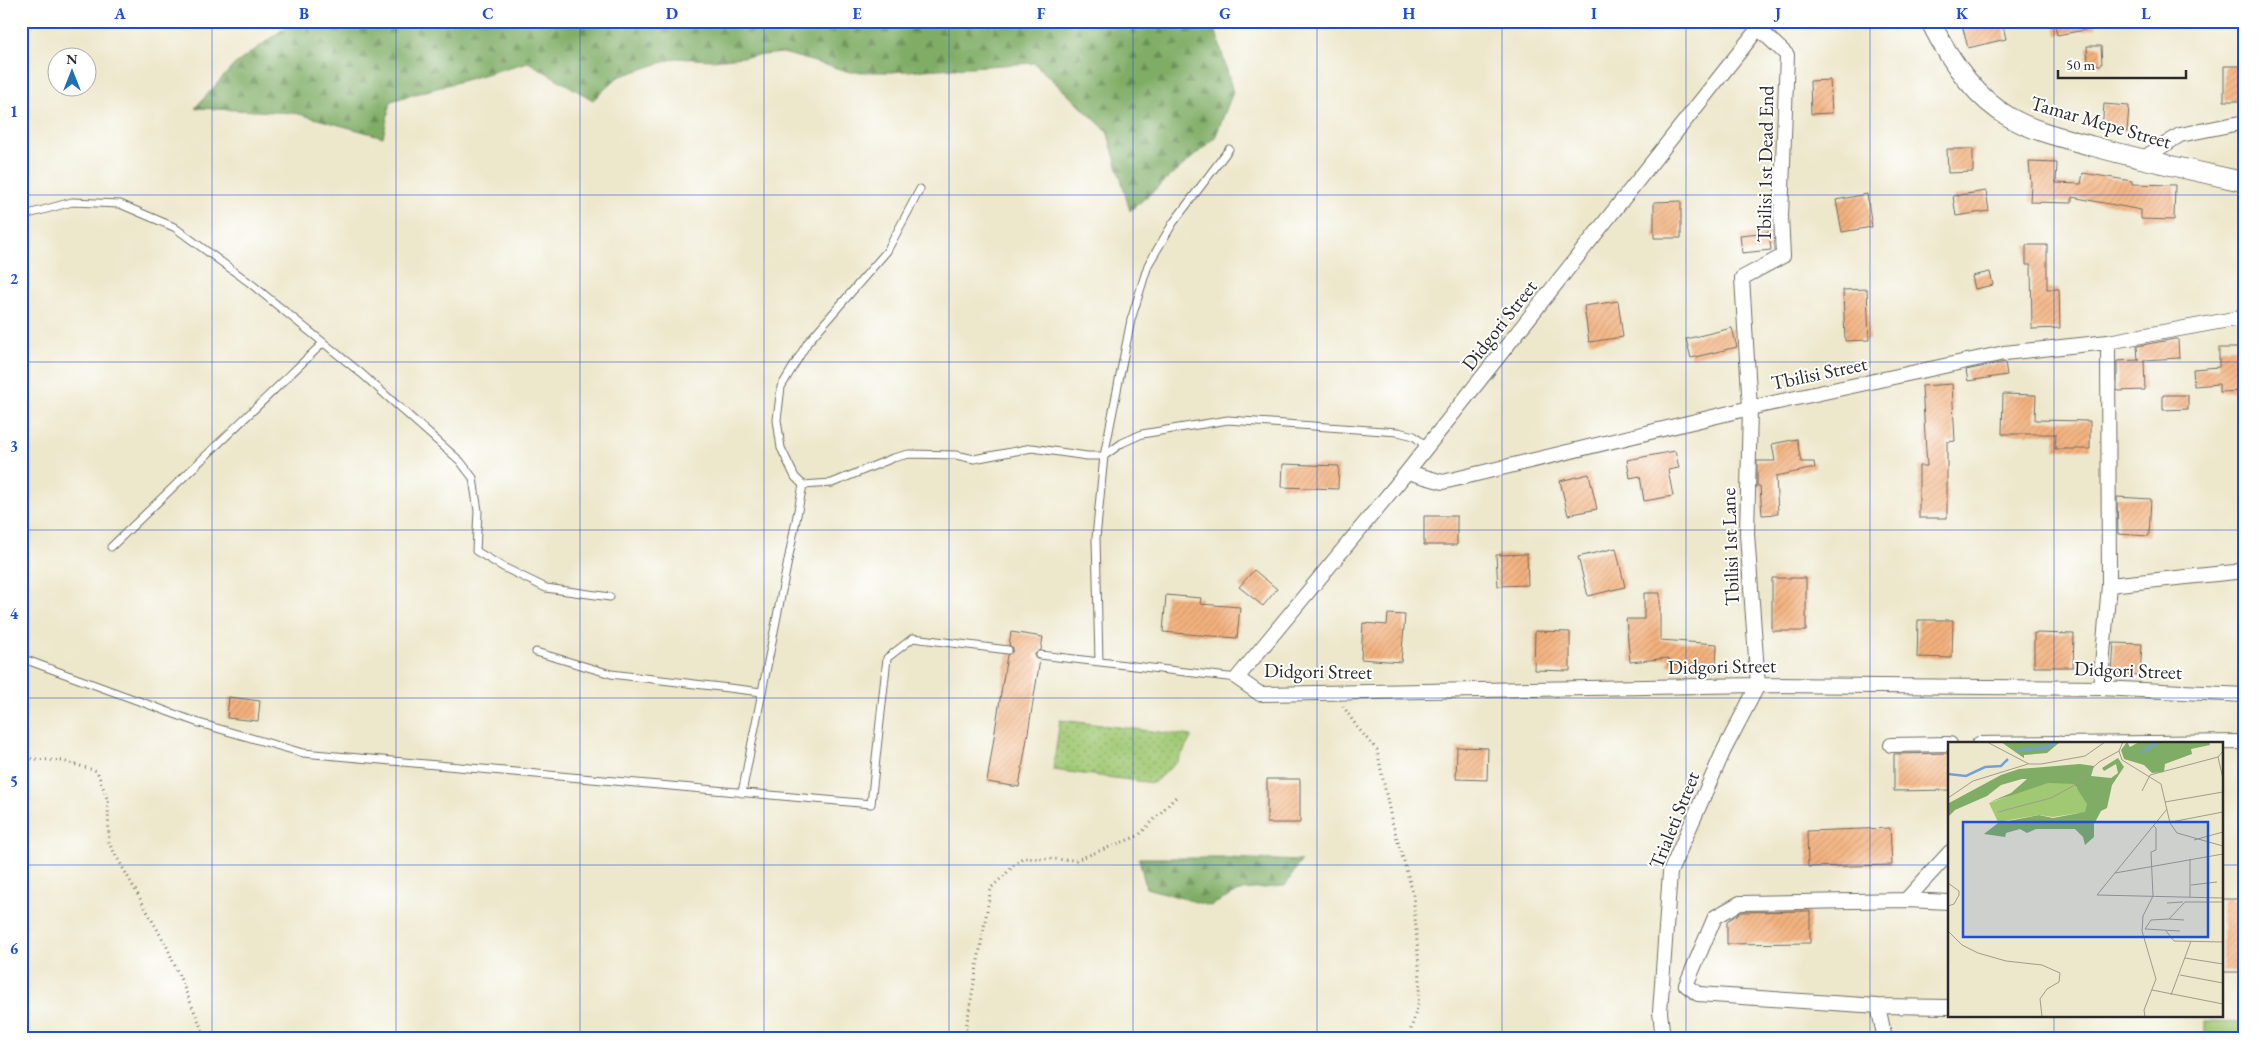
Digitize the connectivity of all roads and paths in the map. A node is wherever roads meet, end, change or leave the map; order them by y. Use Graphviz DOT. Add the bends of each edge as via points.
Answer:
graph roads {
  1 [pos="1930,21"];
  2 [pos="1761,25"];
  3 [pos="2245,122"];
  4 [pos="1229,148"];
  5 [pos="2142,159"];
  6 [pos="2245,182"];
  7 [pos="920,189"];
  8 [pos="21,216"];
  9 [pos="2245,317"];
  10 [pos="2108,342"];
  11 [pos="323,343"];
  12 [pos="1750,408"];
  13 [pos="1427,447"];
  14 [pos="1104,456"];
  15 [pos="1407,472"];
  16 [pos="803,485"];
  17 [pos="112,547"];
  18 [pos="2245,569"];
  19 [pos="2109,585"];
  20 [pos="610,597"];
  21 [pos="1008,650"];
  22 [pos="536,652"];
  23 [pos="1040,656"];
  24 [pos="21,658"];
  25 [pos="1099,662"];
  26 [pos="1237,678"];
  27 [pos="1758,685"];
  28 [pos="2100,688"];
  29 [pos="762,692"];
  30 [pos="1335,693"];
  31 [pos="2245,695"];
  32 [pos="2224,742"];
  33 [pos="2245,742"];
  34 [pos="1948,744"];
  35 [pos="1891,745"];
  36 [pos="21,758"];
  37 [pos="742,793"];
  38 [pos="1176,797"];
  39 [pos="1948,854"];
  40 [pos="1906,900"];
  41 [pos="1948,902"];
  42 [pos="1686,985"];
  43 [pos="1662,988"];
  44 [pos="1878,1006"];
  45 [pos="1948,1007"];
  46 [pos="206,1039"];
  47 [pos="964,1039"];
  48 [pos="1408,1039"];
  49 [pos="1663,1039"];
  50 [pos="1885,1039"];
  1 -- 5 [label="street, Tamar Mepe Street" via="1960,71 1982,96 2009,117 2042,132"];
  2 -- 12 [label="street, Tbilisi 1st Dead End" via="1787,55 1781,216 1783,256 1742,278"];
  2 -- 13 [label="street, Didgori Street"];
  3 -- 5 [label="street" via="2180,135"];
  4 -- 14 [label="lane" via="1173,223 1148,264 1131,320"];
  5 -- 6 [label="street, Tamar Mepe Street"];
  7 -- 16 [label="lane" via="887,251 808,342 781,387 777,420 781,448 795,477"];
  8 -- 11 [label="lane" via="72,202 120,204 174,226"];
  9 -- 10 [label="street, Tbilisi Street"];
  10 -- 12 [label="street, Tbilisi Street" via="2004,353"];
  10 -- 19 [label="street"];
  11 -- 17 [label="lane"];
  11 -- 20 [label="lane" via="460,461 473,478 478,511 476,552 546,588"];
  12 -- 15 [label="street, Tbilisi Street" via="1443,482"];
  12 -- 27 [label="street, Tbilisi 1st Lane" via="1746,534"];
  13 -- 14 [label="lane" via="1414,436 1398,432 1228,420 1142,434"];
  13 -- 15 [label="street, Didgori Street"];
  14 -- 16 [label="lane" via="1032,448 974,459 956,455 909,454 832,482"];
  14 -- 25 [label="lane" via="1096,538"];
  15 -- 26 [label="street, Didgori Street"];
  16 -- 29 [label="lane"];
  18 -- 19 [label="street"];
  19 -- 28 [label="street"];
  21 -- 37 [label="lane" via="913,638 887,658 871,804"];
  22 -- 29 [label="lane" via="610,674"];
  23 -- 25 [label="lane"];
  24 -- 37 [label="lane" via="199,723 303,753"];
  25 -- 26 [label="lane"];
  26 -- 30 [label="street, Didgori Street" via="1260,694"];
  27 -- 28 [label="street, Didgori Street"];
  27 -- 30 [label="street, Didgori Street"];
  27 -- 43 [label="street, Trialeti Street" via="1724,750 1670,872"];
  28 -- 31 [label="street, Didgori Street"];
  29 -- 37 [label="lane"];
  30 -- 48 [label="path" via="1377,750 1391,818 1413,893 1420,979 1418,1004"];
  32 -- 33 [label="street"];
  34 -- 35 [label="street"];
  36 -- 46 [label="path" via="63,761 97,772 108,801 109,844 166,947"];
  38 -- 47 [label="path" via="1138,836 1076,860 1022,858 991,888"];
  39 -- 40 [label="street"];
  40 -- 41 [label="street"];
  40 -- 42 [label="street" via="1740,903 1715,918"];
  42 -- 43 [label="street"];
  42 -- 44 [label="street" via="1698,994"];
  43 -- 49 [label="street, Trialeti Street"];
  44 -- 45 [label="street"];
  44 -- 50 [label="street"];
}
